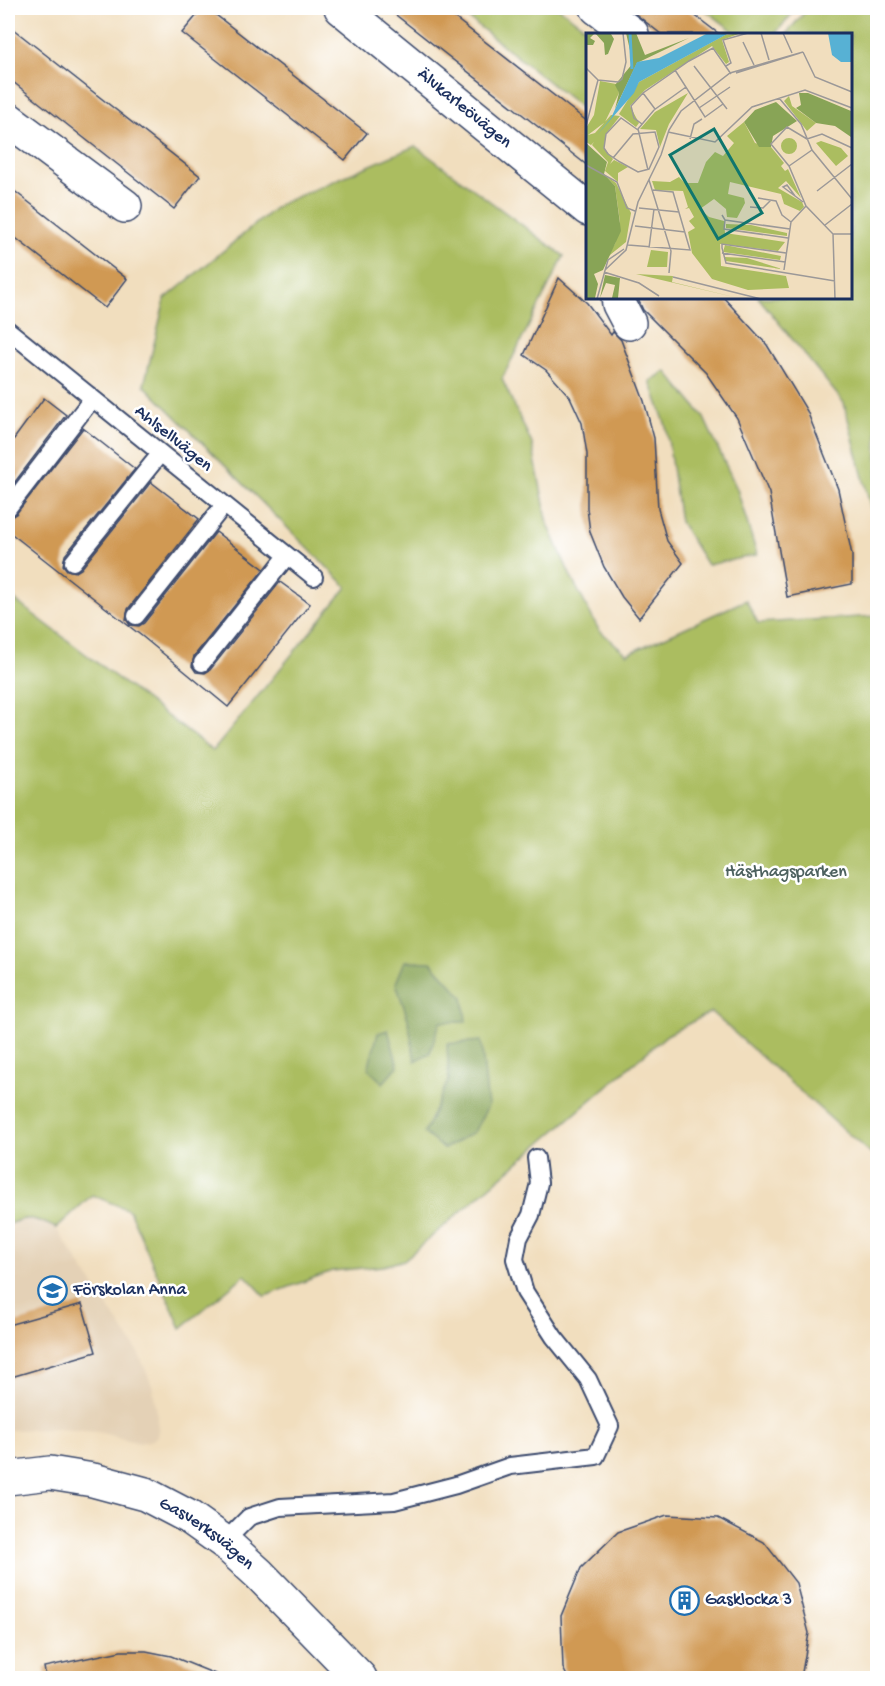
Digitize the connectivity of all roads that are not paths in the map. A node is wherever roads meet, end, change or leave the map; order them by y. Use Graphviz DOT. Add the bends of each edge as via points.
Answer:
graph roads {
  1 [pos="341,8"];
  2 [pos="597,8"];
  3 [pos="631,33"];
  4 [pos="8,119"];
  5 [pos="125,206"];
  6 [pos="586,206"];
  7 [pos="8,330"];
  8 [pos="92,399"];
  9 [pos="160,454"];
  10 [pos="224,505"];
  11 [pos="8,508"];
  12 [pos="287,556"];
  13 [pos="73,562"];
  14 [pos="314,577"];
  15 [pos="136,616"];
  16 [pos="201,663"];
  17 [pos="536,1158"];
  18 [pos="8,1478"];
  19 [pos="224,1542"];
  20 [pos="360,1678"];
  1 -- 6 [label="street, Älvkarleövägen"];
  2 -- 3 [label="street"];
  4 -- 5 [label="street"];
  7 -- 8 [label="lane, Ahlsellvägen"];
  8 -- 9 [label="lane, Ahlsellvägen"];
  8 -- 11 [label="lane"];
  9 -- 10 [label="lane, Ahlsellvägen"];
  9 -- 13 [label="lane"];
  10 -- 12 [label="lane, Ahlsellvägen"];
  10 -- 15 [label="lane"];
  12 -- 14 [label="lane, Ahlsellvägen"];
  12 -- 16 [label="lane"];
  17 -- 19 [label="lane" via="539,1182 515,1259 525,1293 588,1379 610,1426 596,1456 510,1466 394,1501 280,1506 249,1517"];
  18 -- 19 [label="street, Gasverksvägen" via="50,1473 145,1494 189,1517"];
  19 -- 20 [label="street, Gasverksvägen"];
}
